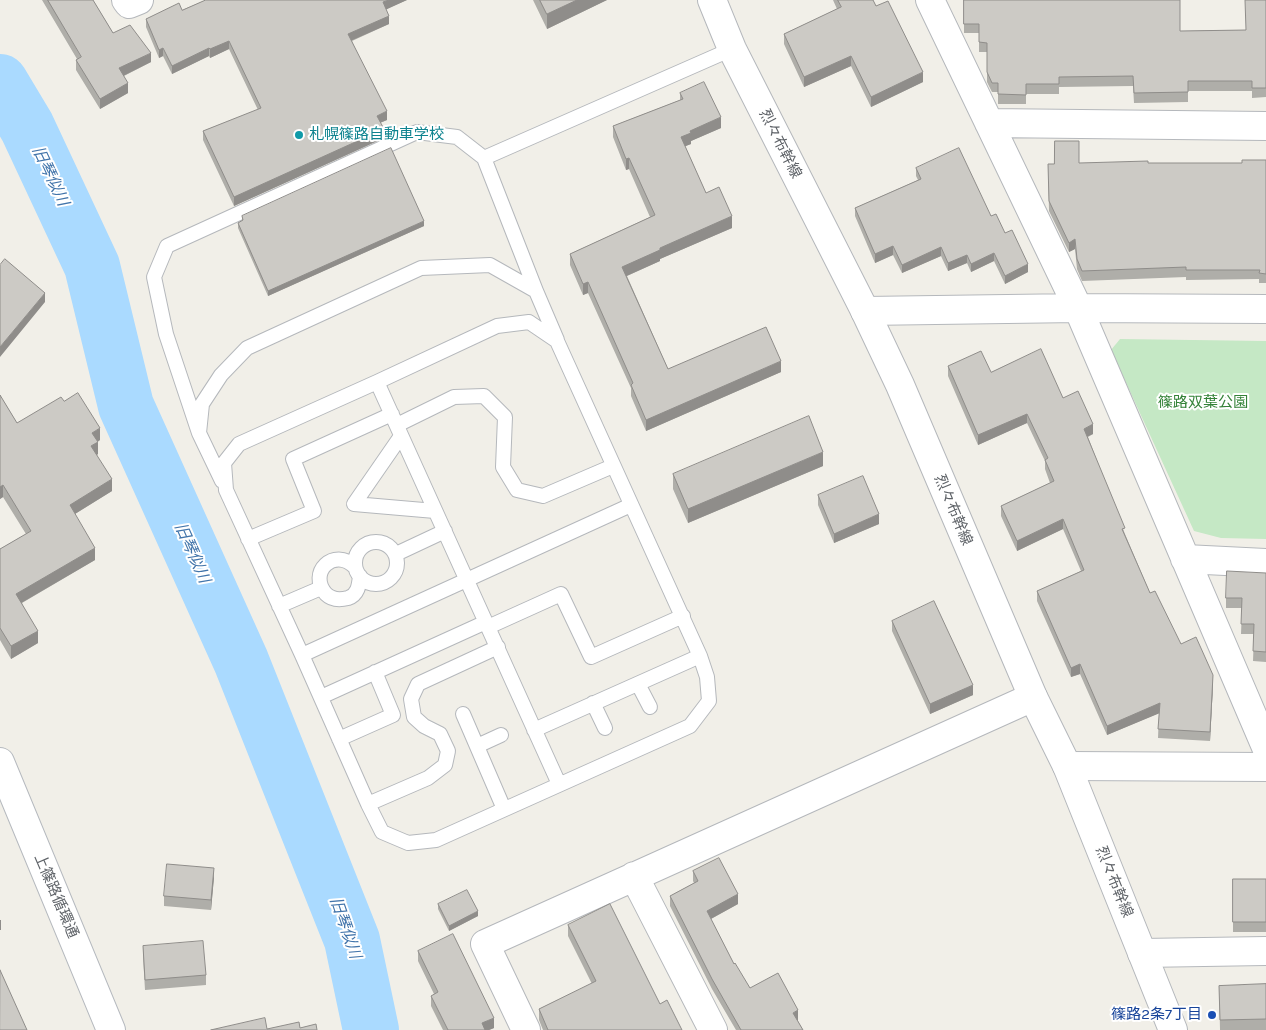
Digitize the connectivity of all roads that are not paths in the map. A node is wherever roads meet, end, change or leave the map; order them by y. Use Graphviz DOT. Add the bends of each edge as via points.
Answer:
graph roads {
  1 [pos="126,0"];
  2 [pos="139,0"];
  3 [pos="712,0"];
  4 [pos="930,0"];
  5 [pos="732,49"];
  6 [pos="989,123"];
  7 [pos="1266,126"];
  8 [pos="484,158"];
  9 [pos="536,291"];
  10 [pos="1078,308"];
  11 [pos="1266,309"];
  12 [pos="865,311"];
  13 [pos="557,341"];
  14 [pos="377,382"];
  15 [pos="397,425"];
  16 [pos="199,433"];
  17 [pos="614,466"];
  18 [pos="226,490"];
  19 [pos="631,505"];
  20 [pos="435,511"];
  21 [pos="445,531"];
  22 [pos="248,538"];
  23 [pos="396,554"];
  24 [pos="1186,559"];
  25 [pos="1266,563"];
  26 [pos="357,571"];
  27 [pos="466,580"];
  28 [pos="321,588"];
  29 [pos="279,606"];
  30 [pos="683,616"];
  31 [pos="487,625"];
  32 [pos="498,647"];
  33 [pos="302,655"];
  34 [pos="700,656"];
  35 [pos="375,672"];
  36 [pos="638,684"];
  37 [pos="321,697"];
  38 [pos="1033,697"];
  39 [pos="593,704"];
  40 [pos="650,707"];
  41 [pos="463,714"];
  42 [pos="605,728"];
  43 [pos="534,730"];
  44 [pos="501,736"];
  45 [pos="340,739"];
  46 [pos="477,746"];
  47 [pos="1266,747"];
  48 [pos="0,762"];
  49 [pos="1067,766"];
  50 [pos="1266,767"];
  51 [pos="559,784"];
  52 [pos="368,804"];
  53 [pos="504,810"];
  54 [pos="634,876"];
  55 [pos="1266,951"];
  56 [pos="1142,953"];
  57 [pos="111,1030"];
  58 [pos="526,1030"];
  59 [pos="713,1030"];
  60 [pos="1173,1030"];
  1 -- 2 [label="street" via="129,4"];
  3 -- 5 [label="street, 烈々布幹線"];
  4 -- 6 [label="street"];
  5 -- 8 [label="lane"];
  5 -- 12 [label="street, 烈々布幹線"];
  6 -- 7 [label="street"];
  6 -- 10 [label="street"];
  8 -- 9 [label="lane"];
  8 -- 16 [label="lane" via="458,137 417,132 167,246 154,277 166,334"];
  9 -- 13 [label="lane"];
  9 -- 16 [label="lane" via="490,265 421,268 248,348 221,375 202,404"];
  10 -- 11 [label="street"];
  10 -- 12 [label="street"];
  10 -- 24 [label="street"];
  12 -- 38 [label="street, 烈々布幹線" via="900,385"];
  13 -- 14 [label="lane" via="529,322 497,326"];
  13 -- 17 [label="lane"];
  14 -- 15 [label="lane"];
  14 -- 18 [label="lane" via="240,444 224,463"];
  15 -- 17 [label="lane" via="454,397 484,396 505,417 503,467 517,490 544,496"];
  15 -- 20 [label="lane"];
  15 -- 20 [label="lane" via="354,504"];
  15 -- 22 [label="lane" via="292,459 314,511"];
  16 -- 18 [label="lane"];
  17 -- 19 [label="lane"];
  18 -- 22 [label="lane"];
  19 -- 27 [label="lane"];
  19 -- 30 [label="lane"];
  20 -- 21 [label="lane"];
  21 -- 23 [label="lane"];
  21 -- 27 [label="lane"];
  22 -- 29 [label="lane"];
  23 -- 26 [label="lane" via="389,545 370,542 356,557"];
  23 -- 26 [label="lane" via="398,564 387,581 378,584 368,582"];
  24 -- 25 [label="street"];
  24 -- 47 [label="street"];
  26 -- 28 [label="lane" via="349,561 338,558 329,562 322,569"];
  26 -- 28 [label="lane" via="359,587 352,596 340,600 329,597"];
  27 -- 31 [label="lane"];
  27 -- 33 [label="lane"];
  28 -- 29 [label="lane"];
  29 -- 33 [label="lane"];
  30 -- 31 [label="lane" via="591,657 561,594"];
  30 -- 34 [label="lane"];
  31 -- 32 [label="lane"];
  31 -- 35 [label="lane"];
  32 -- 43 [label="lane"];
  32 -- 52 [label="lane" via="418,684 411,699 414,717 440,734 448,751 445,765 428,778"];
  33 -- 37 [label="lane"];
  34 -- 36 [label="lane"];
  34 -- 51 [label="lane" via="707,677 709,702 690,726"];
  35 -- 37 [label="lane"];
  35 -- 45 [label="lane" via="393,715"];
  36 -- 39 [label="lane"];
  36 -- 40 [label="lane"];
  37 -- 45 [label="lane"];
  38 -- 49 [label="street, 烈々布幹線"];
  38 -- 54 [label="street"];
  39 -- 42 [label="lane"];
  39 -- 43 [label="lane"];
  41 -- 46 [label="lane"];
  43 -- 51 [label="lane"];
  44 -- 46 [label="lane"];
  45 -- 52 [label="lane"];
  46 -- 53 [label="lane"];
  48 -- 57 [label="street, 上篠路循環通"];
  49 -- 50 [label="street"];
  49 -- 56 [label="street, 烈々布幹線"];
  51 -- 53 [label="lane"];
  52 -- 53 [label="lane" via="382,832 408,843 436,840"];
  54 -- 58 [label="street" via="485,944"];
  54 -- 59 [label="street"];
  55 -- 56 [label="street"];
  56 -- 60 [label="street, 烈々布幹線"];
}
